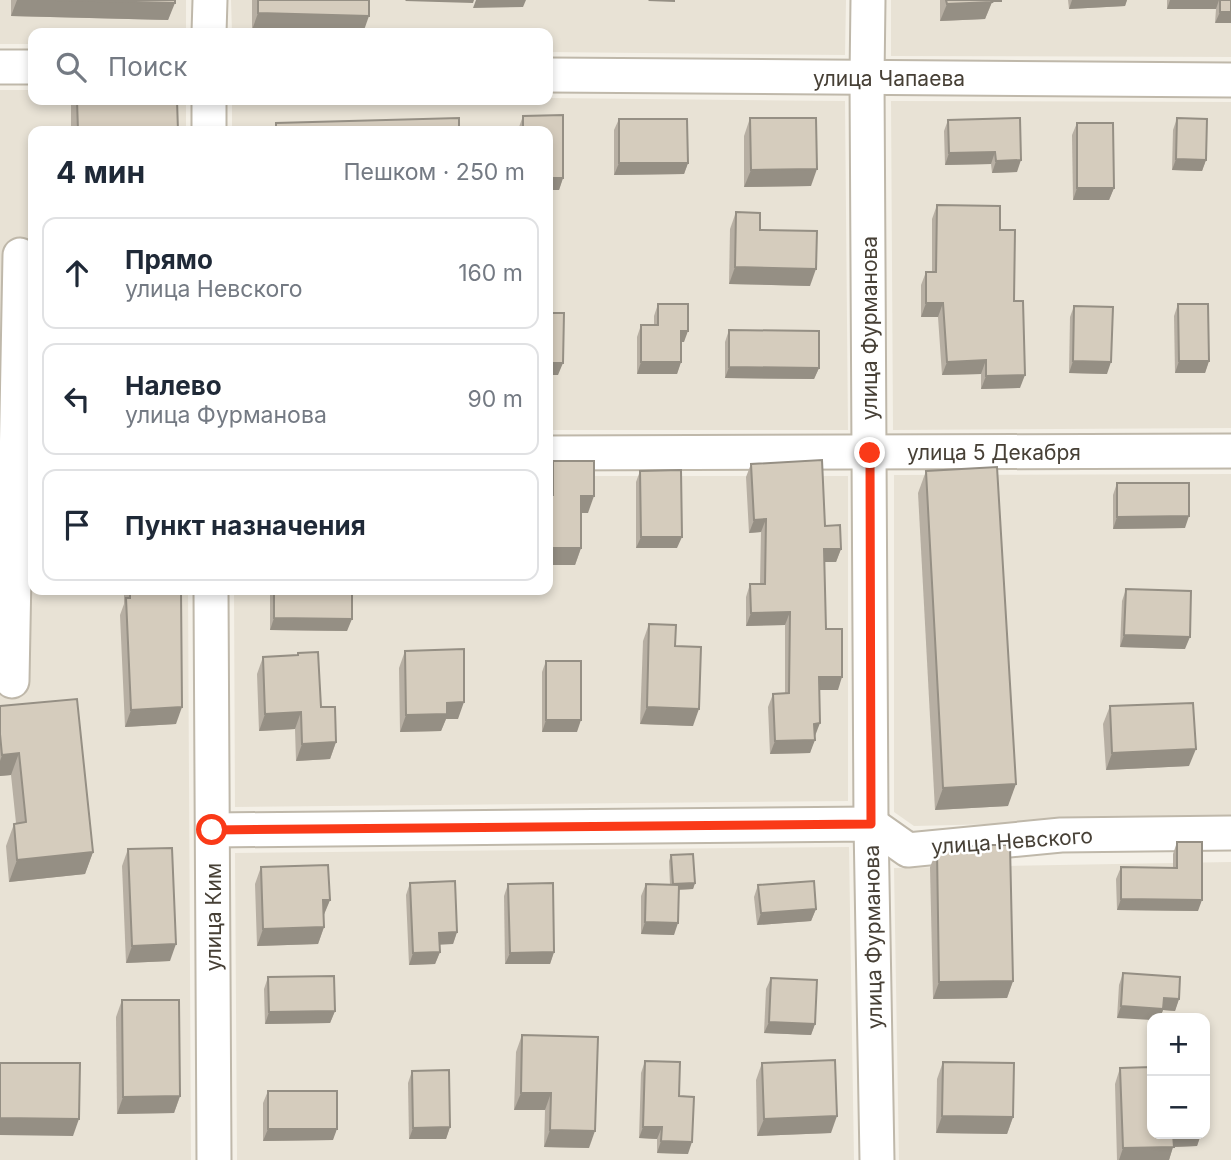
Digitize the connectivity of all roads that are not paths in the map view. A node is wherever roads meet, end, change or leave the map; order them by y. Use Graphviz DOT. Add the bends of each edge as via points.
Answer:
graph roads {
  1 [pos="210,0"];
  2 [pos="869,0"];
  3 [pos="209,28"];
  4 [pos="0,67"];
  5 [pos="28,67"];
  6 [pos="553,75"];
  7 [pos="867,78"];
  8 [pos="1231,80"];
  9 [pos="209,105"];
  10 [pos="209,126"];
  11 [pos="20,255"];
  12 [pos="1231,451"];
  13 [pos="553,453"];
  14 [pos="870,453"];
  15 [pos="25,456"];
  16 [pos="211,595"];
  17 [pos="12,681"];
  18 [pos="871,824"];
  19 [pos="212,830"];
  20 [pos="1231,834"];
  21 [pos="214,1160"];
  22 [pos="877,1160"];
  1 -- 3 [label="street"];
  2 -- 7 [label="street, улица Фурманова"];
  4 -- 5 [label="street"];
  6 -- 7 [label="street, улица Чапаева"];
  7 -- 8 [label="street, улица Чапаева"];
  7 -- 14 [label="street, улица Фурманова"];
  9 -- 10 [label="street"];
  11 -- 15 [label="street"];
  12 -- 14 [label="street, улица 5 Декабря"];
  13 -- 14 [label="street, улица 5 Декабря"];
  14 -- 18 [label="street, улица Фурманова"];
  15 -- 17 [label="street"];
  16 -- 19 [label="street, улица Ким"];
  18 -- 19 [label="street"];
  18 -- 20 [label="street, улица Невского" via="908,850 1061,835"];
  18 -- 22 [label="street, улица Фурманова"];
  19 -- 21 [label="street, улица Ким"];
}
